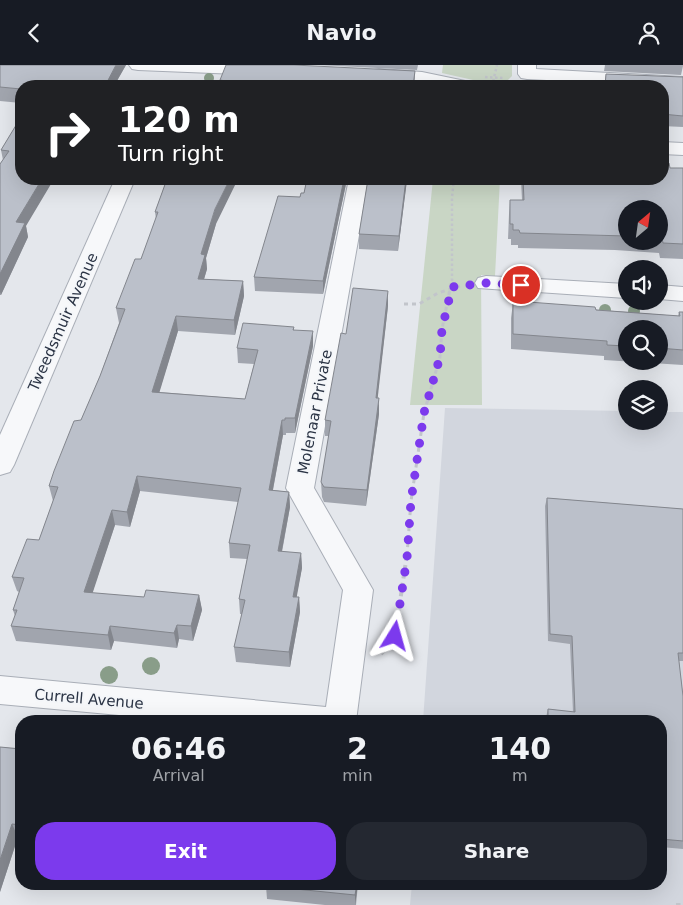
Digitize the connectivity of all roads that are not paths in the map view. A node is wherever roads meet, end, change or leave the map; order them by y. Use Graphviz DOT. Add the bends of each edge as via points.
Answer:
graph roads {
  1 [pos="138,65"];
  2 [pos="174,66"];
  3 [pos="278,70"];
  4 [pos="527,70"];
  5 [pos="358,73"];
  6 [pos="168,80"];
  7 [pos="458,80"];
  8 [pos="657,80"];
  9 [pos="669,81"];
  10 [pos="683,82"];
  11 [pos="669,148"];
  12 [pos="683,149"];
  13 [pos="122,185"];
  14 [pos="358,185"];
  15 [pos="486,283"];
  16 [pos="618,291"];
  17 [pos="668,292"];
  18 [pos="683,293"];
  19 [pos="0,465"];
  20 [pos="0,690"];
  21 [pos="265,715"];
  22 [pos="341,715"];
  1 -- 2 [label="street"];
  2 -- 3 [label="street"];
  2 -- 6 [label="street"];
  4 -- 8 [label="street"];
  5 -- 7 [label="street"];
  9 -- 10 [label="street"];
  11 -- 12 [label="street"];
  13 -- 19 [label="street, Tweedsmuir Avenue"];
  14 -- 22 [label="street, Molenaar Private" via="300,488 358,590"];
  15 -- 16 [label="street"];
  17 -- 18 [label="street"];
  20 -- 21 [label="street, Currell Avenue"];
}
